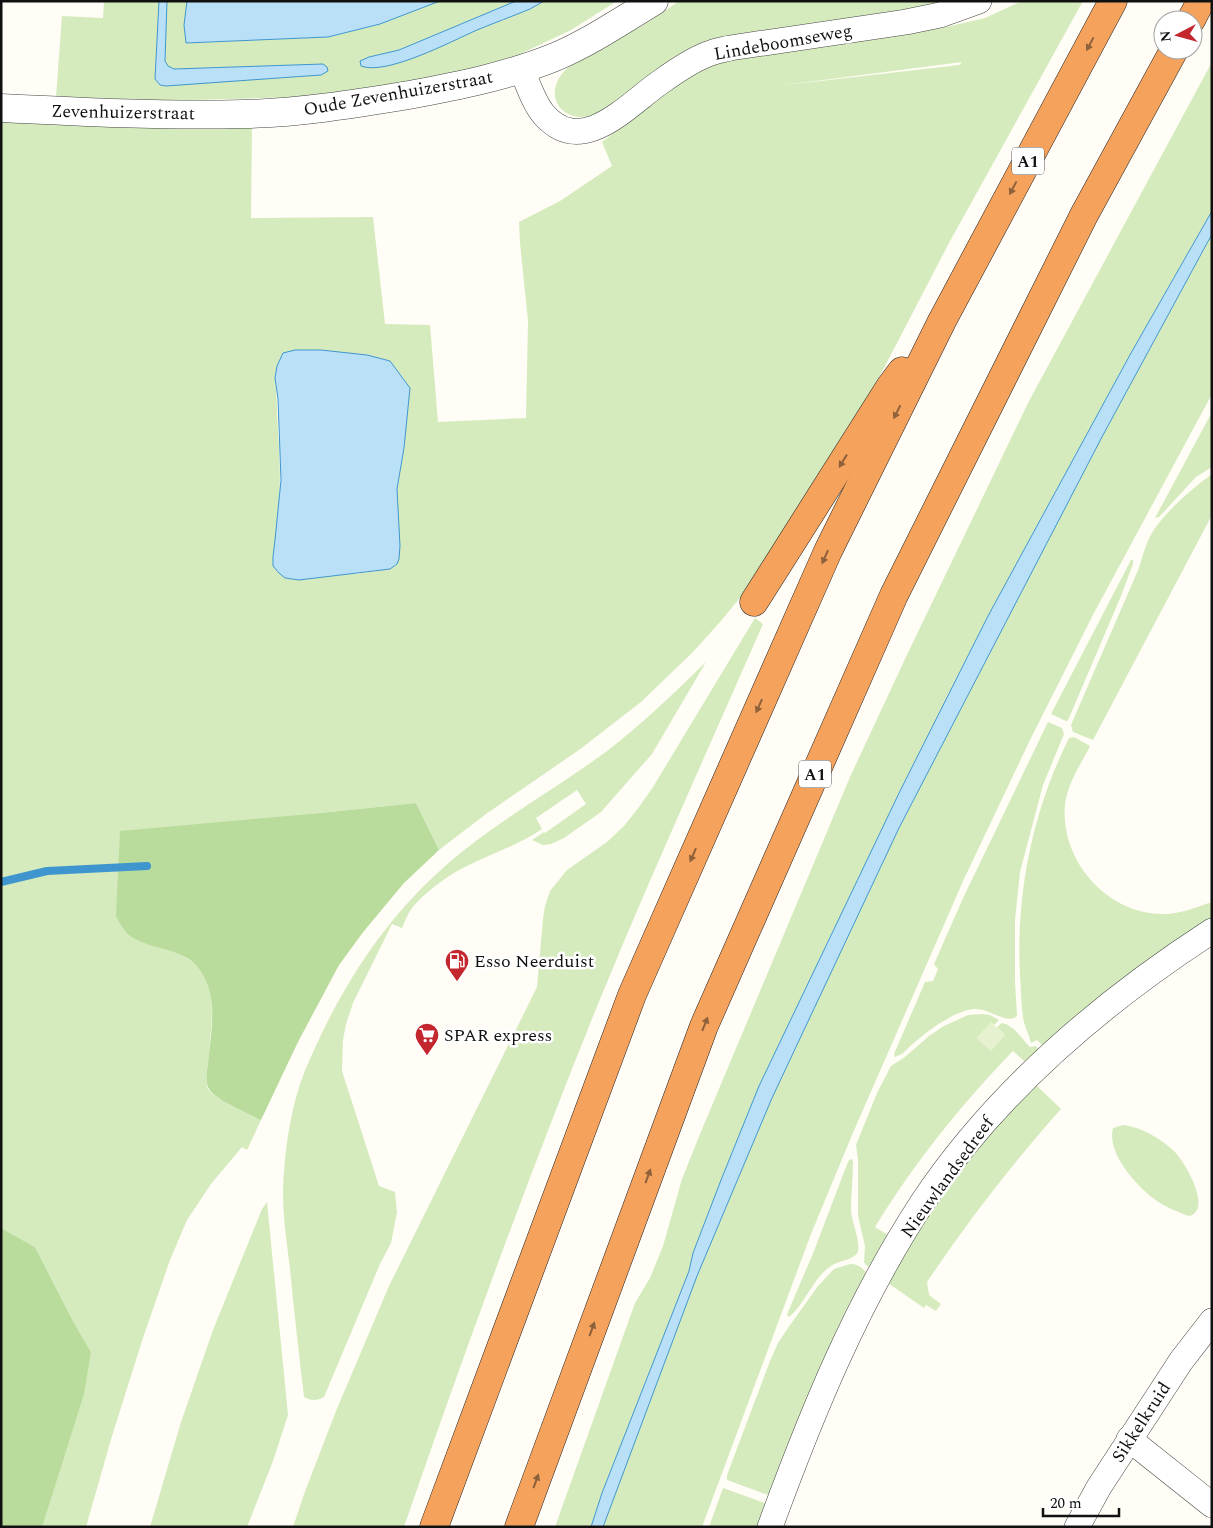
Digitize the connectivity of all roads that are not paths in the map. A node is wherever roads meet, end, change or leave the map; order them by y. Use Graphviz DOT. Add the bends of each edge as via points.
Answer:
graph roads {
  1 [pos="654,1"];
  2 [pos="979,1"];
  3 [pos="1113,1"];
  4 [pos="1169,60"];
  5 [pos="522,68"];
  6 [pos="1,108"];
  7 [pos="244,114"];
  8 [pos="942,321"];
  9 [pos="754,602"];
  10 [pos="1212,931"];
  11 [pos="1212,1322"];
  12 [pos="1129,1440"];
  13 [pos="1212,1505"];
  14 [pos="434,1527"];
  15 [pos="519,1527"];
  16 [pos="770,1527"];
  17 [pos="1077,1527"];
  1 -- 5 [label="street, Oude Zevenhuizerstraat" via="588,41"];
  2 -- 5 [label="street, Lindeboomseweg" via="940,15 906,22 707,54 662,81 603,124 577,132 567,131 540,110"];
  3 -- 8 [label="highway, A1, one-way"];
  15 -- 4 [label="highway, A1, one-way" via="704,1026 894,595 1084,215"];
  5 -- 7 [label="street, Oude Zevenhuizerstraat" via="459,85 377,100"];
  6 -- 7 [label="street, Zevenhuizerstraat"];
  8 -- 9 [label="highway, A1, one-way" via="890,387"];
  8 -- 14 [label="highway, A1, one-way" via="828,551 632,995"];
  10 -- 16 [label="street, Nieuwlandsedreef" via="1176,954 1083,1027 1012,1093 954,1160 923,1203 876,1280 807,1429"];
  11 -- 12 [label="street, Sikkelkruid" via="1181,1361"];
  12 -- 13 [label="street"];
  12 -- 17 [label="street, Sikkelkruid"];
}
